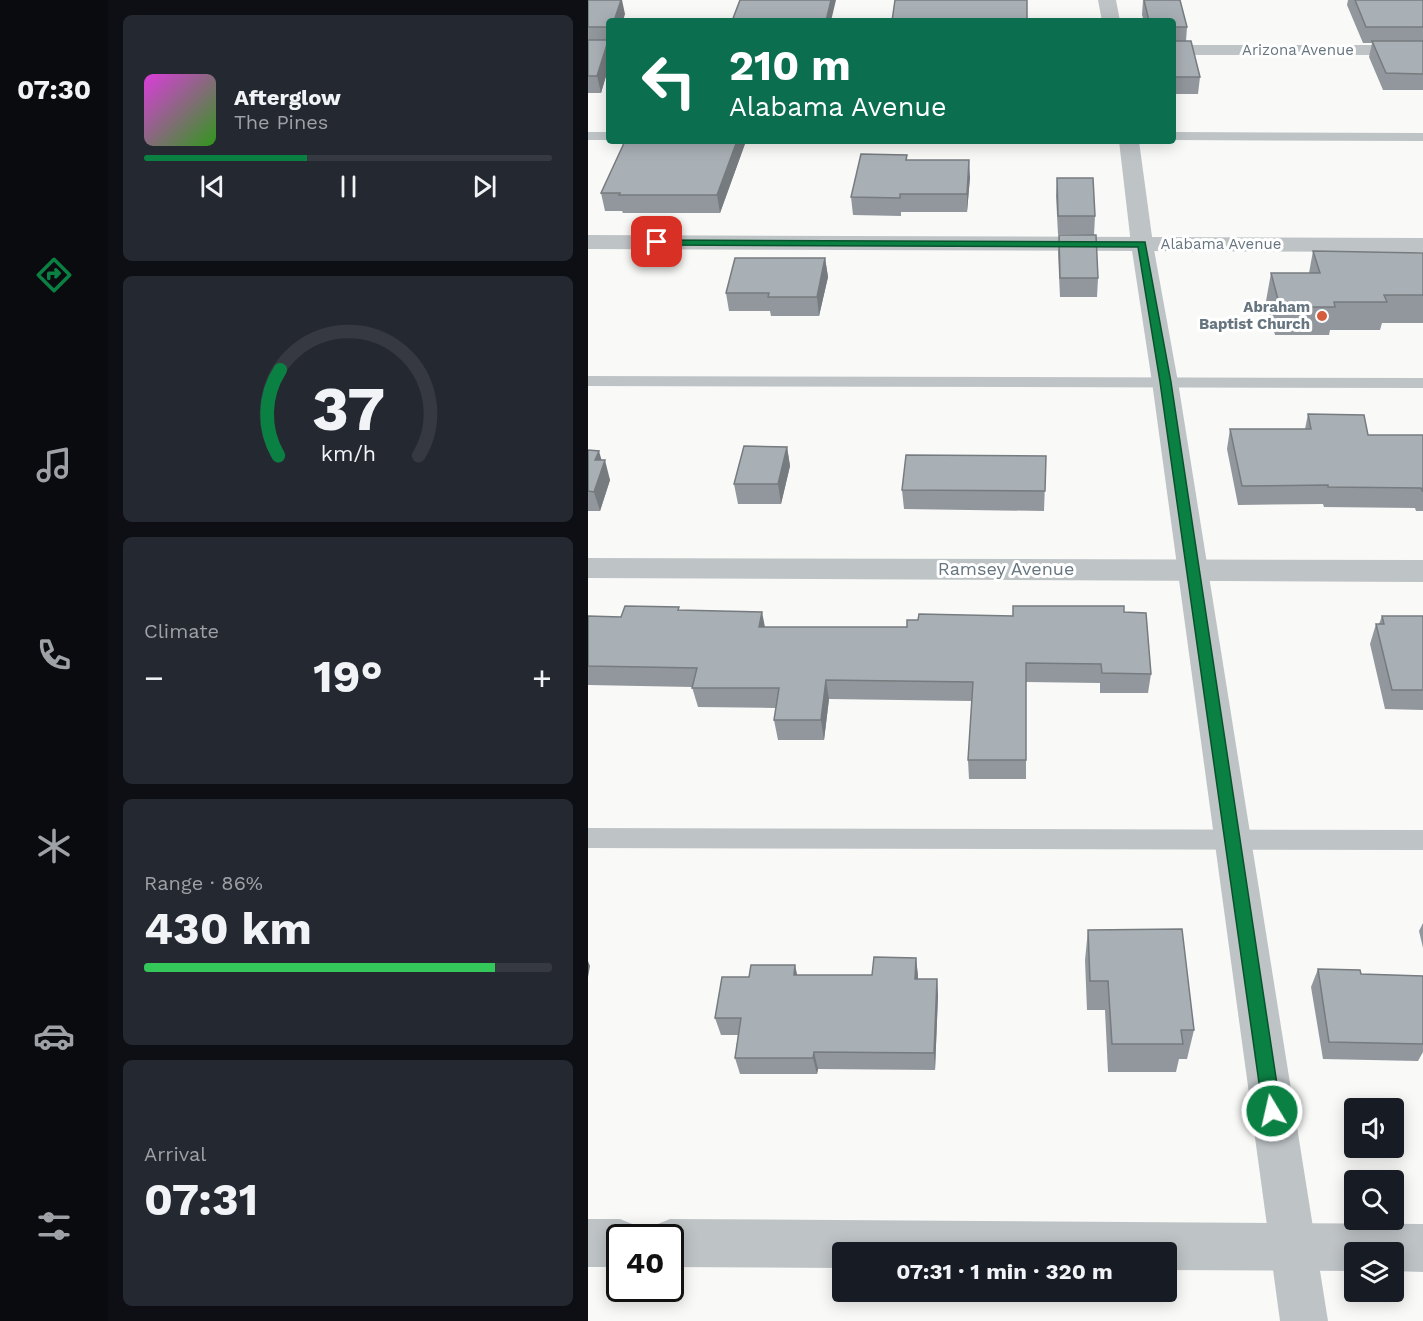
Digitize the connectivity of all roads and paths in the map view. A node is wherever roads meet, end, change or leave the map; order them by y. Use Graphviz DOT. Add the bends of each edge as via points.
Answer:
graph roads {
  1 [pos="1107,0"];
  2 [pos="1110,18"];
  3 [pos="1176,50"];
  4 [pos="1423,50"];
  5 [pos="588,136"];
  6 [pos="606,136"];
  7 [pos="1176,136"];
  8 [pos="1423,137"];
  9 [pos="1129,144"];
  10 [pos="588,242"];
  11 [pos="1142,244"];
  12 [pos="1423,245"];
  13 [pos="588,381"];
  14 [pos="1165,382"];
  15 [pos="1423,383"];
  16 [pos="588,568"];
  17 [pos="1193,569"];
  18 [pos="1423,571"];
  19 [pos="588,838"];
  20 [pos="1232,839"];
  21 [pos="1423,840"];
  22 [pos="588,1243"];
  23 [pos="606,1243"];
  24 [pos="684,1243"];
  25 [pos="1293,1247"];
  26 [pos="1423,1248"];
  27 [pos="1304,1321"];
  1 -- 2 [label="street"];
  3 -- 4 [label="street, Arizona Avenue"];
  5 -- 6 [label="lane"];
  7 -- 8 [label="lane"];
  9 -- 11 [label="street"];
  10 -- 11 [label="street, Alabama Avenue"];
  11 -- 12 [label="street, Alabama Avenue"];
  11 -- 14 [label="street"];
  13 -- 14 [label="lane"];
  14 -- 15 [label="lane"];
  14 -- 17 [label="street"];
  16 -- 17 [label="street, Ramsey Avenue"];
  17 -- 18 [label="street, Ramsey Avenue"];
  17 -- 20 [label="street"];
  19 -- 20 [label="lane"];
  20 -- 21 [label="lane"];
  20 -- 25 [label="street"];
  22 -- 23 [label="street"];
  24 -- 25 [label="street"];
  25 -- 26 [label="street"];
  25 -- 27 [label="street"];
}
